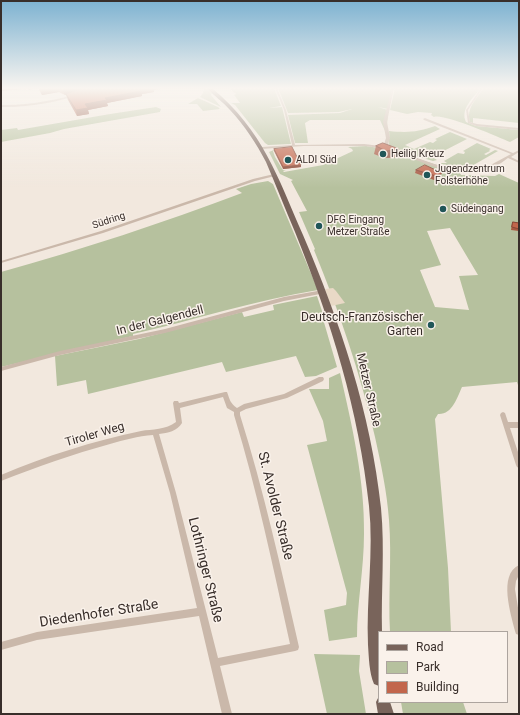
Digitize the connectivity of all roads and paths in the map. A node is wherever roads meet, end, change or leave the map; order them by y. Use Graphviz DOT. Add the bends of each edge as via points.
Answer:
graph roads {
  1 [pos="241,121"];
  2 [pos="288,121"];
  3 [pos="386,121"];
  4 [pos="433,121"];
  5 [pos="469,121"];
  6 [pos="519,129"];
  7 [pos="386,143"];
  8 [pos="294,146"];
  9 [pos="374,146"];
  10 [pos="262,148"];
  11 [pos="389,149"];
  12 [pos="519,151"];
  13 [pos="514,154"];
  14 [pos="508,157"];
  15 [pos="519,162"];
  16 [pos="275,176"];
  17 [pos="220,192"];
  18 [pos="1,262"];
  19 [pos="323,292"];
  20 [pos="1,369"];
  21 [pos="321,379"];
  22 [pos="238,411"];
  23 [pos="503,415"];
  24 [pos="506,424"];
  25 [pos="519,425"];
  26 [pos="155,432"];
  27 [pos="519,465"];
  28 [pos="1,478"];
  29 [pos="519,570"];
  30 [pos="202,611"];
  31 [pos="519,631"];
  32 [pos="1,646"];
  33 [pos="215,663"];
  34 [pos="378,671"];
  35 [pos="383,703"];
  36 [pos="227,714"];
  37 [pos="386,714"];
  1 -- 10 [label="main road, Metzer Straße"];
  2 -- 8 [label="street"];
  3 -- 7 [label="street"];
  4 -- 13 [label="street"];
  5 -- 6 [label="street"];
  7 -- 9 [label="street"];
  7 -- 11 [label="street"];
  8 -- 9 [label="street"];
  8 -- 10 [label="street"];
  9 -- 11 [label="street"];
  10 -- 16 [label="main road, Metzer Straße"];
  11 -- 14 [label="street" via="463,172 484,170"];
  12 -- 13 [label="street"];
  13 -- 14 [label="street"];
  14 -- 15 [label="street"];
  16 -- 17 [label="street, Südring"];
  16 -- 17 [label="street, Südring" via="264,175"];
  16 -- 19 [label="main road, Metzer Straße"];
  17 -- 18 [label="street, Südring" via="102,232"];
  19 -- 20 [label="street, In der Galgendell" via="284,299 165,331 60,353"];
  19 -- 34 [label="main road, Metzer Straße" via="352,382 371,474 376,535 374,620"];
  21 -- 22 [label="street" via="285,396"];
  22 -- 26 [label="street, Tiroler Weg" via="229,406 225,394 176,404 179,423 177,426"];
  22 -- 33 [label="street, St. Avolder Straße" via="237,415 259,489 295,647"];
  23 -- 24 [label="street"];
  24 -- 25 [label="street"];
  24 -- 27 [label="street"];
  26 -- 28 [label="street, Tiroler Weg" via="141,433 93,446"];
  26 -- 30 [label="street, Lothringer Straße"];
  29 -- 31 [label="street" via="514,574 510,585"];
  30 -- 32 [label="street, Diedenhofer Straße" via="38,636"];
  30 -- 33 [label="street, Lothringer Straße"];
  33 -- 36 [label="street, Lothringer Straße"];
  35 -- 37 [label="main road"];
}
